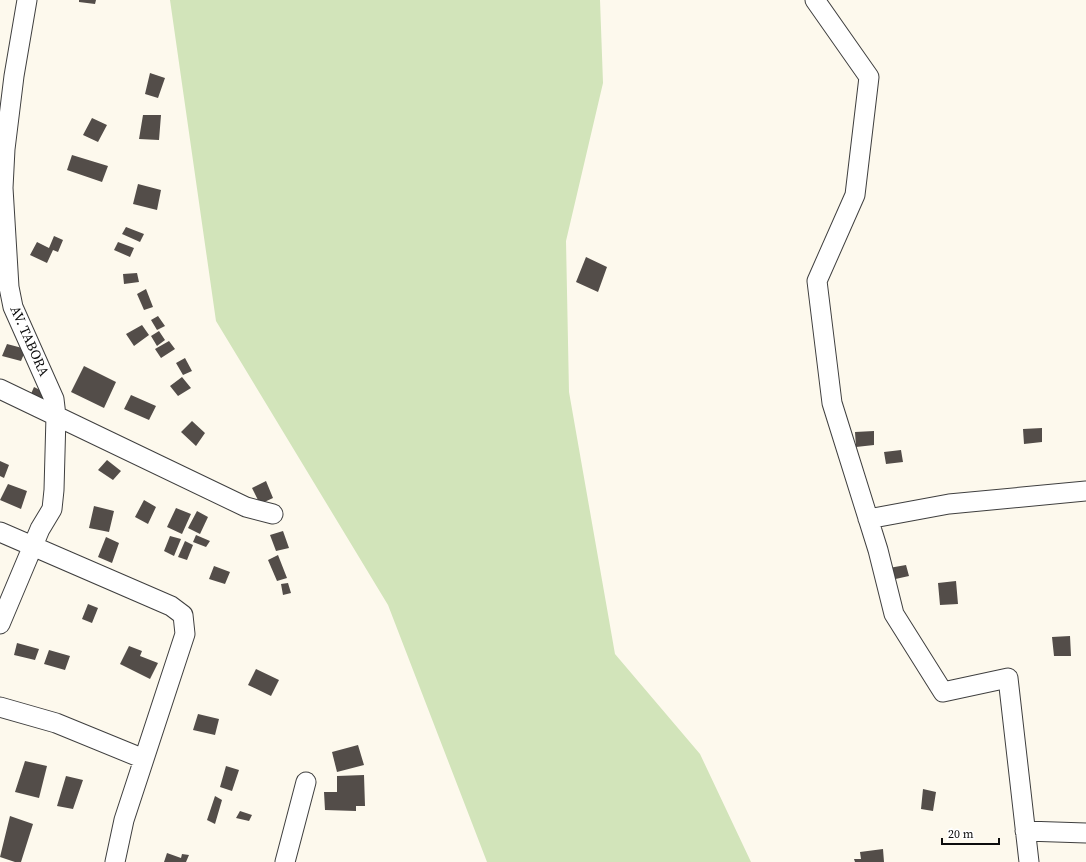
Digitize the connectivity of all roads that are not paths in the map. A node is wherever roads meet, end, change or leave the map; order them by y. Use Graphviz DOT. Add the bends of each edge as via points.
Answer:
graph roads {
  1 [pos="27,0"];
  2 [pos="814,0"];
  3 [pos="1,188"];
  4 [pos="0,389"];
  5 [pos="56,416"];
  6 [pos="1086,491"];
  7 [pos="273,514"];
  8 [pos="868,519"];
  9 [pos="0,532"];
  10 [pos="32,546"];
  11 [pos="0,624"];
  12 [pos="0,707"];
  13 [pos="144,759"];
  14 [pos="306,782"];
  15 [pos="1025,832"];
  16 [pos="1086,834"];
  17 [pos="115,862"];
  18 [pos="285,862"];
  19 [pos="1029,862"];
  1 -- 3 [label="street, AV. TABORA" via="11,98"];
  2 -- 8 [label="street" via="869,77 855,195 817,281 832,403"];
  3 -- 5 [label="street, AV. TABORA" via="13,307 50,386"];
  4 -- 5 [label="street"];
  5 -- 7 [label="street" via="246,507"];
  5 -- 10 [label="street, AV. TABORA" via="53,503"];
  6 -- 8 [label="street" via="949,504"];
  8 -- 15 [label="street" via="894,614 943,692 1008,678"];
  9 -- 10 [label="street"];
  10 -- 11 [label="street, AV. TABORA"];
  10 -- 13 [label="street" via="172,606 183,615 185,634"];
  12 -- 13 [label="street" via="56,723"];
  13 -- 17 [label="street" via="124,820"];
  14 -- 18 [label="street"];
  15 -- 16 [label="street"];
  15 -- 19 [label="street"];
}
